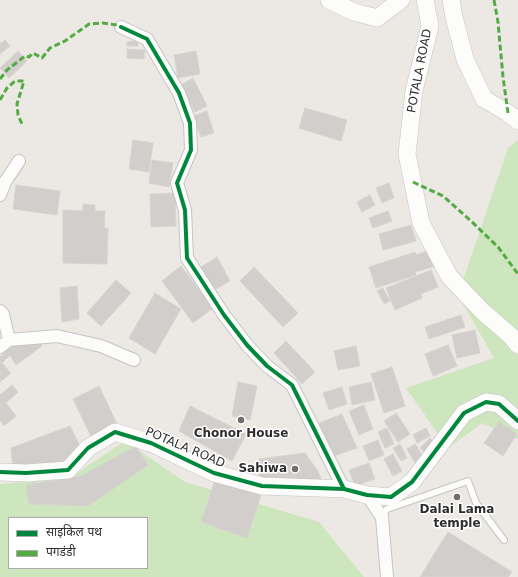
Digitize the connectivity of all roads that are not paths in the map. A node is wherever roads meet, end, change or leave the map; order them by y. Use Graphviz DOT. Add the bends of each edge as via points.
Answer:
graph roads {
  1 [pos="329,0"];
  2 [pos="401,0"];
  3 [pos="425,0"];
  4 [pos="451,0"];
  5 [pos="121,27"];
  6 [pos="518,121"];
  7 [pos="19,161"];
  8 [pos="0,195"];
  9 [pos="0,311"];
  10 [pos="0,329"];
  11 [pos="6,343"];
  12 [pos="518,345"];
  13 [pos="134,360"];
  14 [pos="518,421"];
  15 [pos="0,472"];
  16 [pos="344,489"];
  17 [pos="367,495"];
  18 [pos="382,517"];
  19 [pos="504,540"];
  20 [pos="388,577"];
  1 -- 2 [label="street" via="354,12 377,18"];
  3 -- 12 [label="street, POTALA ROAD" via="430,26 414,91 408,154 421,223 449,276"];
  4 -- 6 [label="street" via="465,59 484,100"];
  5 -- 16 [label="street" via="147,39 179,93 190,123 192,150 177,183 185,210 187,258 247,345 267,366 292,385"];
  7 -- 8 [label="street"];
  9 -- 11 [label="street" via="3,314"];
  10 -- 11 [label="street"];
  11 -- 13 [label="street" via="57,336 101,346"];
  14 -- 17 [label="street, POTALA ROAD" via="499,404 486,402 464,413 412,482 391,497"];
  15 -- 16 [label="street, POTALA ROAD" via="68,470 88,448 116,432 152,443 214,473 262,486"];
  16 -- 17 [label="street, POTALA ROAD"];
  17 -- 18 [label="street"];
  18 -- 19 [label="lane" via="387,509 468,481 476,503"];
  18 -- 20 [label="street"];
}
